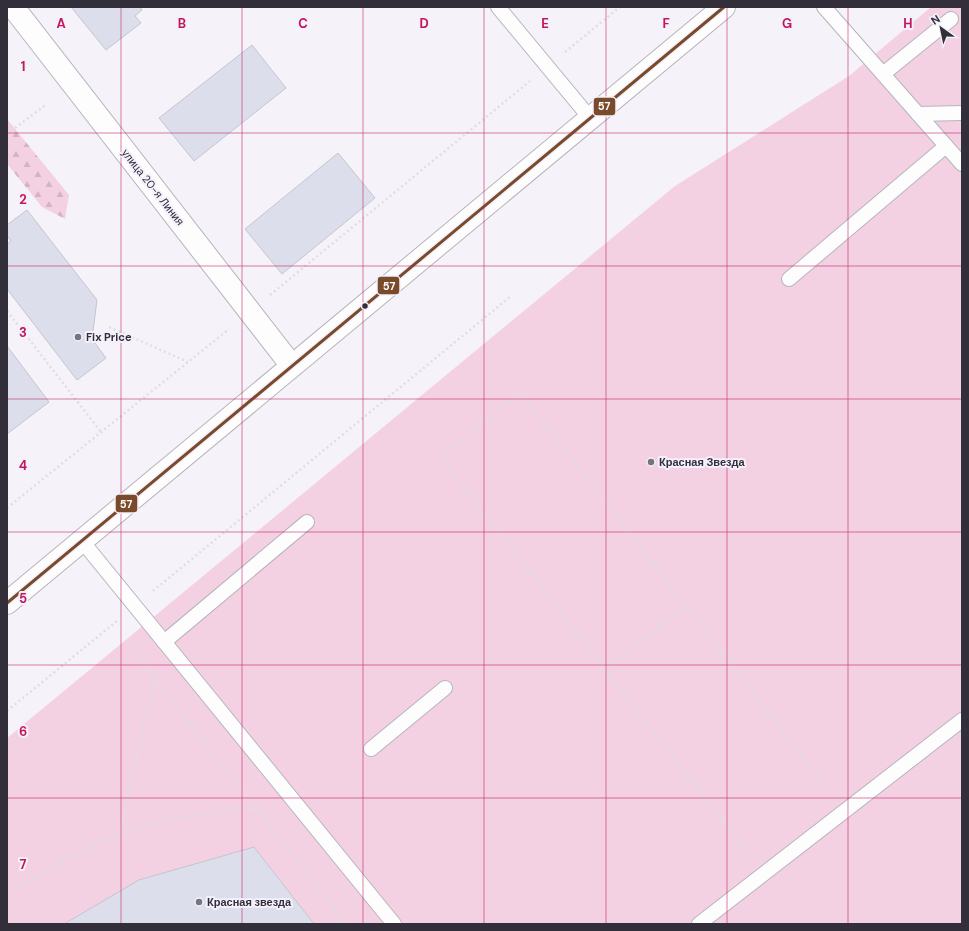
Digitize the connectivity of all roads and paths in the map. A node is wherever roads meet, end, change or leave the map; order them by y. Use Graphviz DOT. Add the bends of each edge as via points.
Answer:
graph roads {
  1 [pos="13,7"];
  2 [pos="498,7"];
  3 [pos="620,7"];
  4 [pos="724,7"];
  5 [pos="824,7"];
  6 [pos="951,19"];
  7 [pos="547,67"];
  8 [pos="883,74"];
  9 [pos="47,104"];
  10 [pos="962,113"];
  11 [pos="918,114"];
  12 [pos="590,118"];
  13 [pos="7,134"];
  14 [pos="946,146"];
  15 [pos="962,164"];
  16 [pos="789,279"];
  17 [pos="511,296"];
  18 [pos="7,311"];
  19 [pos="250,312"];
  20 [pos="108,327"];
  21 [pos="188,362"];
  22 [pos="292,366"];
  23 [pos="101,432"];
  24 [pos="7,508"];
  25 [pos="307,522"];
  26 [pos="82,541"];
  27 [pos="7,603"];
  28 [pos="135,606"];
  29 [pos="686,606"];
  30 [pos="164,642"];
  31 [pos="132,650"];
  32 [pos="605,669"];
  33 [pos="154,678"];
  34 [pos="445,688"];
  35 [pos="7,711"];
  36 [pos="962,720"];
  37 [pos="371,749"];
  38 [pos="257,809"];
  39 [pos="845,811"];
  40 [pos="119,835"];
  41 [pos="764,874"];
  42 [pos="7,896"];
  43 [pos="346,924"];
  44 [pos="394,924"];
  45 [pos="699,924"];
  1 -- 19 [label="main road, улица 20-я Линия"];
  2 -- 7 [label="lane"];
  3 -- 7 [label="path"];
  4 -- 12 [label="main road"];
  5 -- 8 [label="lane"];
  6 -- 8 [label="lane"];
  7 -- 12 [label="lane"];
  7 -- 19 [label="path"];
  8 -- 11 [label="lane"];
  9 -- 13 [label="path"];
  10 -- 11 [label="lane"];
  11 -- 14 [label="lane"];
  12 -- 22 [label="main road"];
  14 -- 15 [label="lane"];
  14 -- 16 [label="lane"];
  17 -- 28 [label="path"];
  18 -- 23 [label="path"];
  19 -- 21 [label="path"];
  19 -- 22 [label="main road, улица 20-я Линия"];
  20 -- 21 [label="path"];
  21 -- 23 [label="path"];
  22 -- 26 [label="main road"];
  23 -- 24 [label="path"];
  25 -- 30 [label="lane"];
  26 -- 27 [label="main road"];
  26 -- 28 [label="lane"];
  28 -- 30 [label="lane"];
  28 -- 35 [label="path"];
  29 -- 32 [label="path"];
  29 -- 32 [label="path" via="521,393 440,456"];
  29 -- 39 [label="path"];
  30 -- 44 [label="lane"];
  31 -- 33 [label="path"];
  32 -- 41 [label="path"];
  33 -- 38 [label="path"];
  33 -- 40 [label="path"];
  34 -- 37 [label="lane"];
  36 -- 39 [label="lane"];
  38 -- 40 [label="path" via="207,813"];
  38 -- 43 [label="path"];
  39 -- 41 [label="lane"];
  40 -- 42 [label="path" via="78,852 38,874"];
  41 -- 45 [label="lane"];
}
